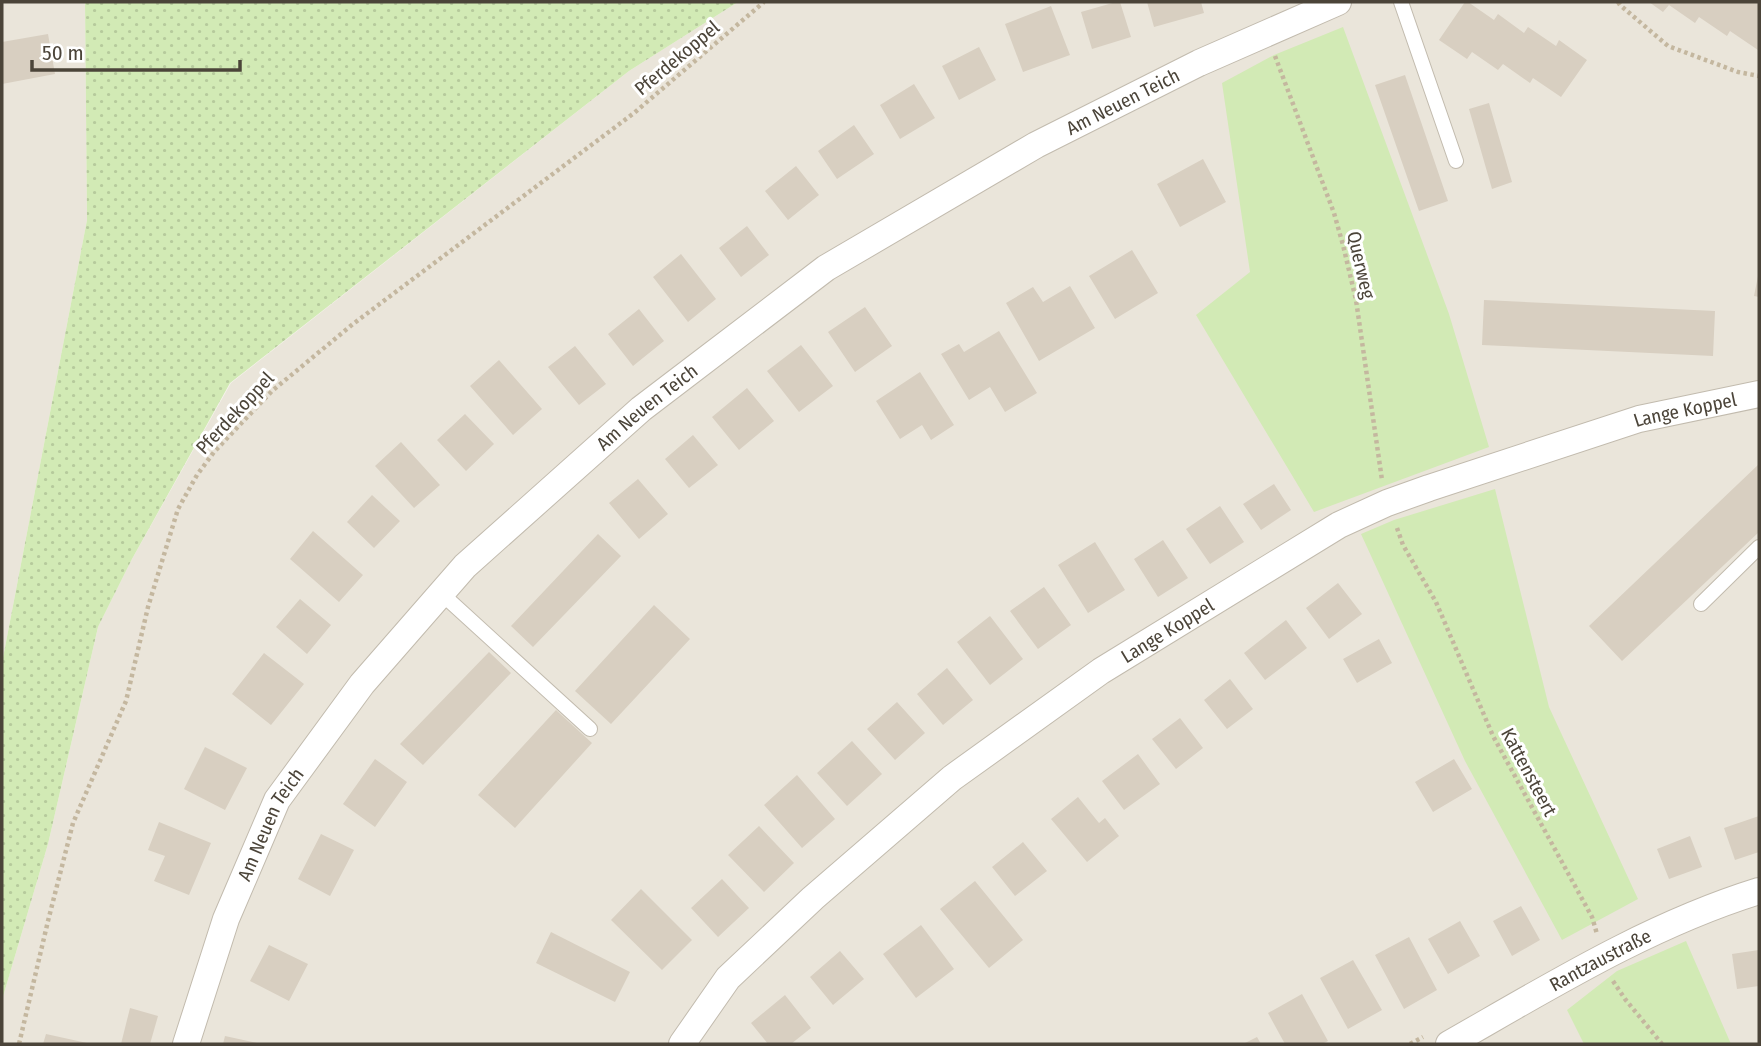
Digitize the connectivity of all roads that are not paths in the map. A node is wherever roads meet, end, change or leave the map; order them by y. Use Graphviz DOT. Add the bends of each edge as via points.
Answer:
graph roads {
  1 [pos="1338,2"];
  2 [pos="1401,2"];
  3 [pos="1457,161"];
  4 [pos="1759,394"];
  5 [pos="1759,547"];
  6 [pos="441,593"];
  7 [pos="1701,604"];
  8 [pos="590,729"];
  9 [pos="1759,891"];
  10 [pos="186,1044"];
  11 [pos="682,1044"];
  12 [pos="1449,1044"];
  1 -- 6 [label="street, Am Neuen Teich" via="1199,63 1036,145 826,268 641,409 465,566"];
  2 -- 3 [label="lane"];
  4 -- 11 [label="street, Lange Koppel" via="1639,419 1387,503 1339,525 1101,670 952,778 728,978"];
  5 -- 7 [label="lane"];
  6 -- 8 [label="lane"];
  6 -- 10 [label="street, Am Neuen Teich" via="362,684 277,800 226,919"];
  9 -- 12 [label="street, Rantzaustraße" via="1673,923"];
}
